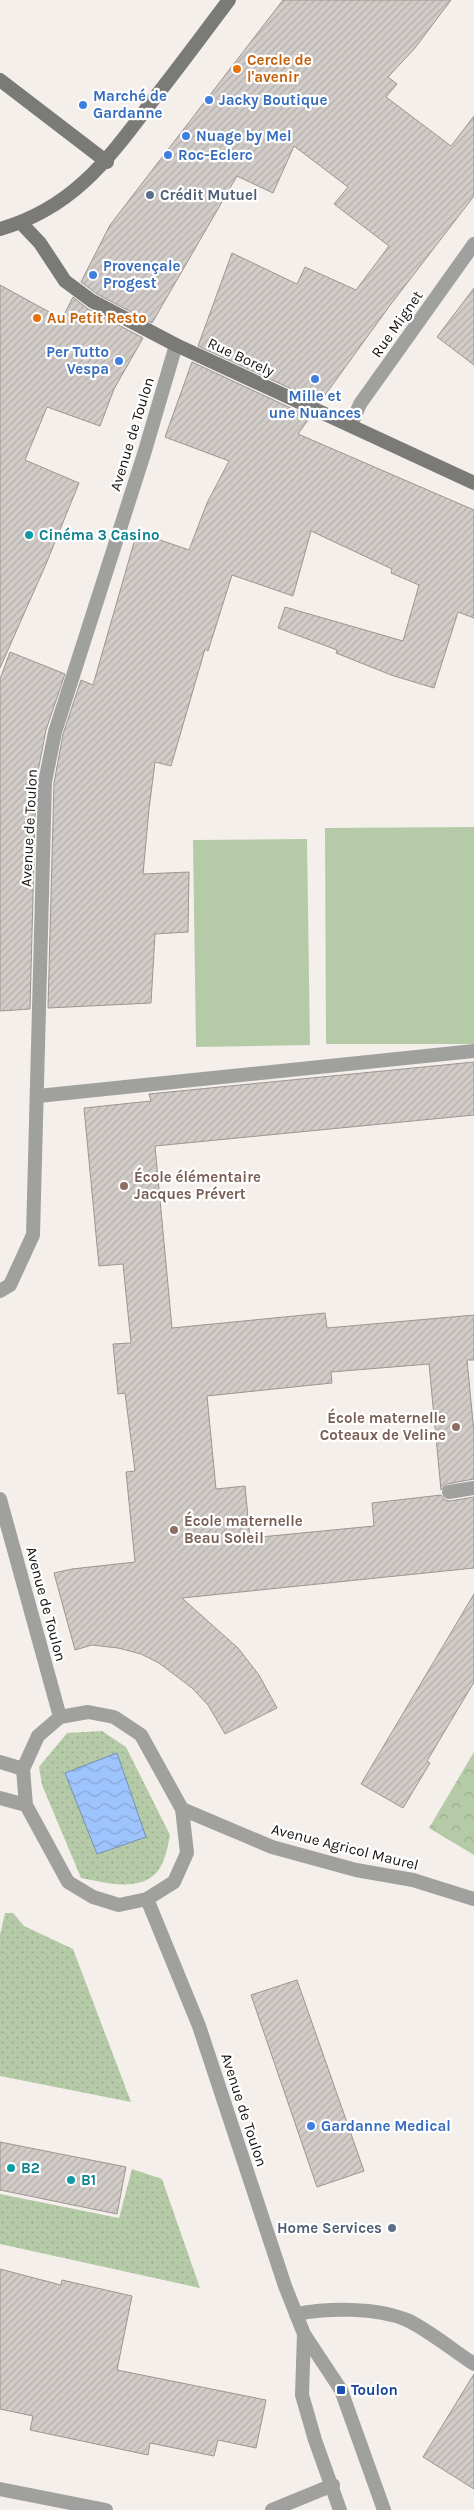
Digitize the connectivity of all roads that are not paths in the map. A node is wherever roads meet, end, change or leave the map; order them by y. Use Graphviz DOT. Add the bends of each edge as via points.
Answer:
graph roads {
  1 [pos="230,0"];
  2 [pos="0,80"];
  3 [pos="106,162"];
  4 [pos="21,223"];
  5 [pos="0,230"];
  6 [pos="474,244"];
  7 [pos="176,345"];
  8 [pos="351,425"];
  9 [pos="474,483"];
  10 [pos="474,1051"];
  11 [pos="38,1096"];
  12 [pos="0,1291"];
  13 [pos="474,1488"];
  14 [pos="449,1492"];
  15 [pos="0,1499"];
  16 [pos="60,1717"];
  17 [pos="0,1762"];
  18 [pos="23,1769"];
  19 [pos="0,1798"];
  20 [pos="26,1805"];
  21 [pos="182,1809"];
  22 [pos="147,1899"];
  23 [pos="474,1899"];
  24 [pos="296,2314"];
  25 [pos="304,2334"];
  26 [pos="474,2364"];
  27 [pos="332,2486"];
  28 [pos="0,2488"];
  29 [pos="106,2510"];
  30 [pos="272,2510"];
  31 [pos="340,2510"];
  32 [pos="384,2510"];
  1 -- 3 [label="main road"];
  2 -- 3 [label="main road"];
  3 -- 4 [label="main road" via="77,190 48,210"];
  4 -- 5 [label="main road"];
  4 -- 7 [label="main road, Rue Borely" via="40,243 65,280 92,301"];
  6 -- 8 [label="street, Rue Mignet" via="360,404"];
  7 -- 8 [label="main road, Rue Borely"];
  7 -- 11 [label="street, Avenue de Toulon" via="55,732 45,782"];
  8 -- 9 [label="main road, Rue Borely"];
  10 -- 11 [label="street"];
  11 -- 12 [label="street, Avenue de Toulon" via="33,1235 10,1284"];
  13 -- 14 [label="street"];
  15 -- 16 [label="street, Avenue de Toulon"];
  16 -- 18 [label="street" via="38,1736"];
  16 -- 21 [label="street" via="88,1712 114,1717 142,1735"];
  17 -- 18 [label="street"];
  18 -- 20 [label="street"];
  19 -- 20 [label="street"];
  20 -- 22 [label="street" via="68,1882 93,1897 119,1905"];
  21 -- 22 [label="street" via="187,1853 174,1882"];
  21 -- 23 [label="street, Avenue Agricol Maurel" via="272,1847 356,1870 413,1880"];
  22 -- 24 [label="street, Avenue de Toulon" via="199,2026"];
  24 -- 25 [label="street, Avenue de Toulon"];
  24 -- 26 [label="street" via="323,2309 387,2314 407,2320"];
  25 -- 27 [label="street, Avenue de Toulon" via="302,2396 314,2440"];
  25 -- 32 [label="street, Avenue de Toulon" via="341,2390"];
  27 -- 30 [label="street"];
  27 -- 31 [label="street, Avenue de Toulon"];
  28 -- 29 [label="street"];
}
